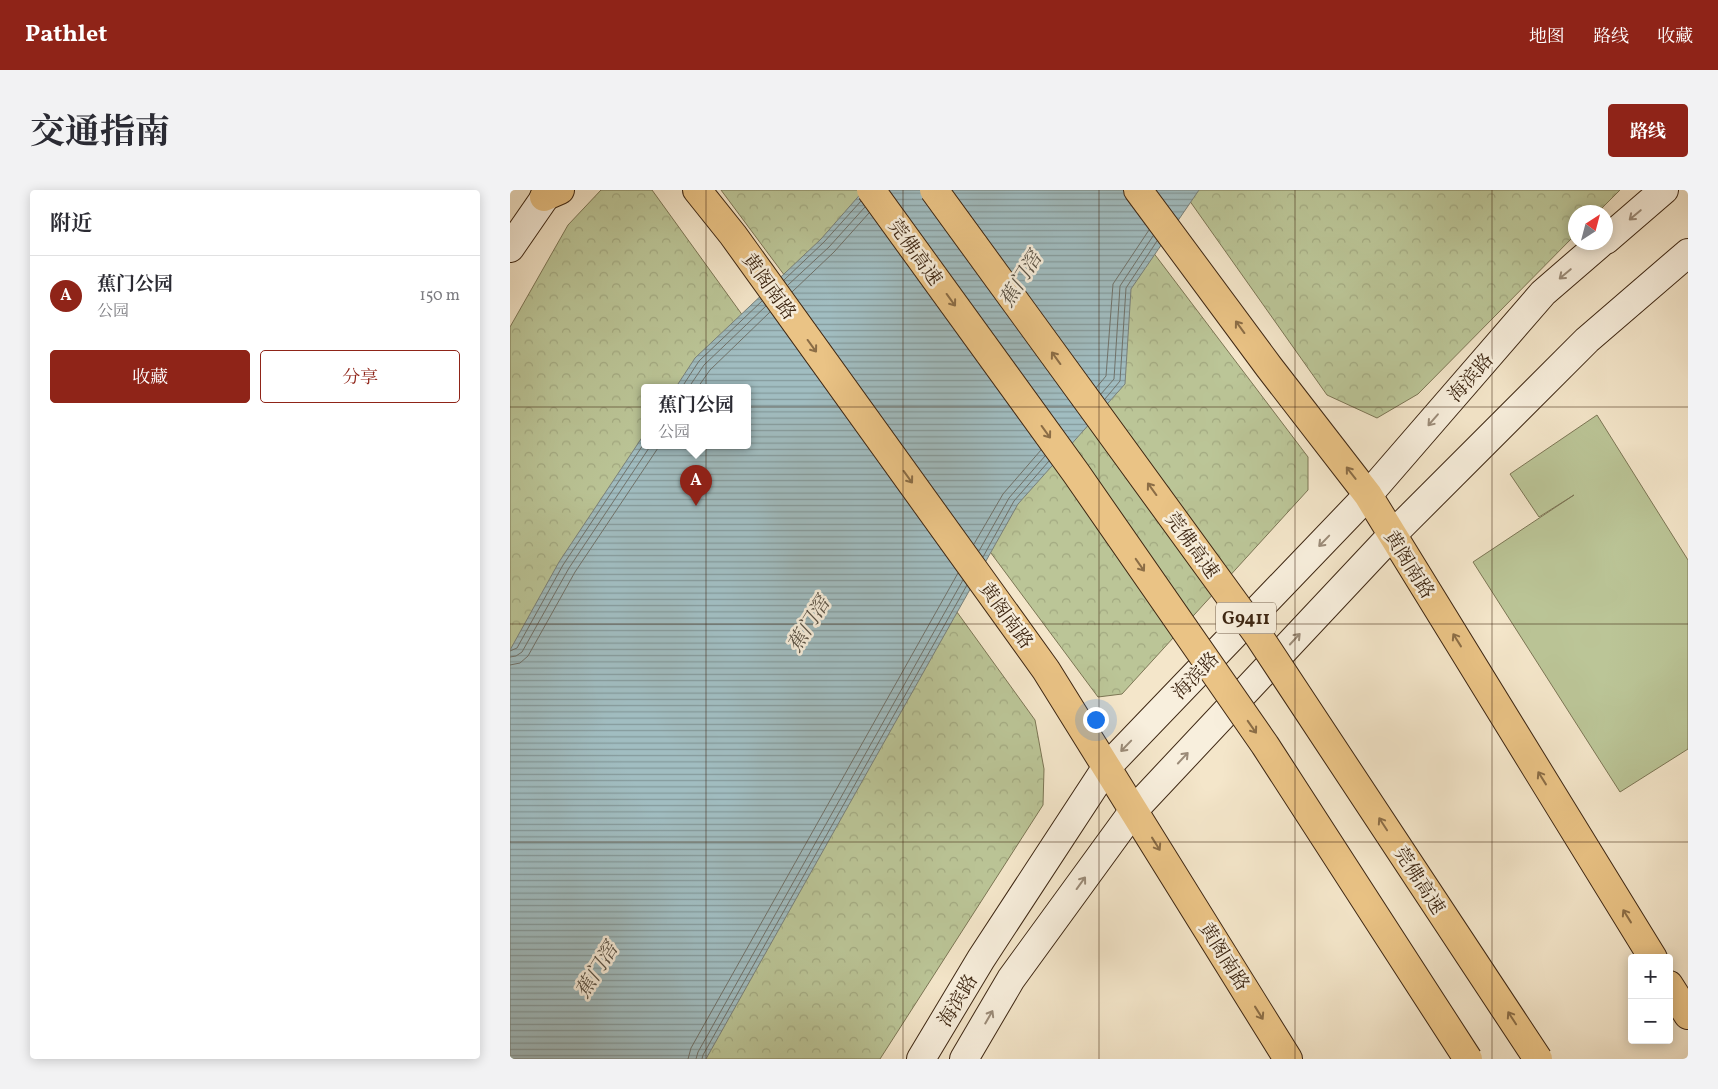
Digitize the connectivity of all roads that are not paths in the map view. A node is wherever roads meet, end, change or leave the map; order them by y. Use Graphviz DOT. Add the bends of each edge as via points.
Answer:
graph roads {
  1 [pos="683,190"];
  2 [pos="871,190"];
  3 [pos="934,190"];
  4 [pos="1138,190"];
  5 [pos="1664,190"];
  6 [pos="551,192"];
  7 [pos="705,199"];
  8 [pos="1613,234"];
  9 [pos="510,248"];
  10 [pos="1593,250"];
  11 [pos="1688,253"];
  12 [pos="1368,495"];
  13 [pos="1392,535"];
  14 [pos="1106,768"];
  15 [pos="1134,810"];
  16 [pos="1651,954"];
  17 [pos="1673,991"];
  18 [pos="1688,1015"];
  19 [pos="921,1059"];
  20 [pos="964,1059"];
  21 [pos="1288,1059"];
  22 [pos="1468,1059"];
  23 [pos="1538,1059"];
  1 -- 7 [label="main road"];
  2 -- 22 [label="main road, 莞佛高速 / G9411, one-way, bridge" via="1076,473 1265,745"];
  23 -- 3 [label="main road, 莞佛高速 / G9411, one-way, bridge" via="1258,635"];
  12 -- 4 [label="main road, 黄阁南路, one-way"];
  5 -- 8 [label="street, one-way"];
  6 -- 9 [label="street"];
  7 -- 14 [label="main road, 黄阁南路, one-way" via="1046,670"];
  10 -- 12 [label="street, 海滨路, one-way" via="1543,293"];
  11 -- 13 [label="street" via="1586,340"];
  12 -- 13 [label="main road, 黄阁南路"];
  12 -- 14 [label="street, 海滨路, one-way"];
  15 -- 13 [label="street, one-way"];
  16 -- 13 [label="main road, 黄阁南路, one-way"];
  14 -- 15 [label="main road, 黄阁南路"];
  14 -- 19 [label="street, 海滨路" via="981,959"];
  20 -- 15 [label="street, one-way" via="1011,979"];
  15 -- 21 [label="main road, 黄阁南路, one-way"];
  17 -- 18 [label="main road"];
}
